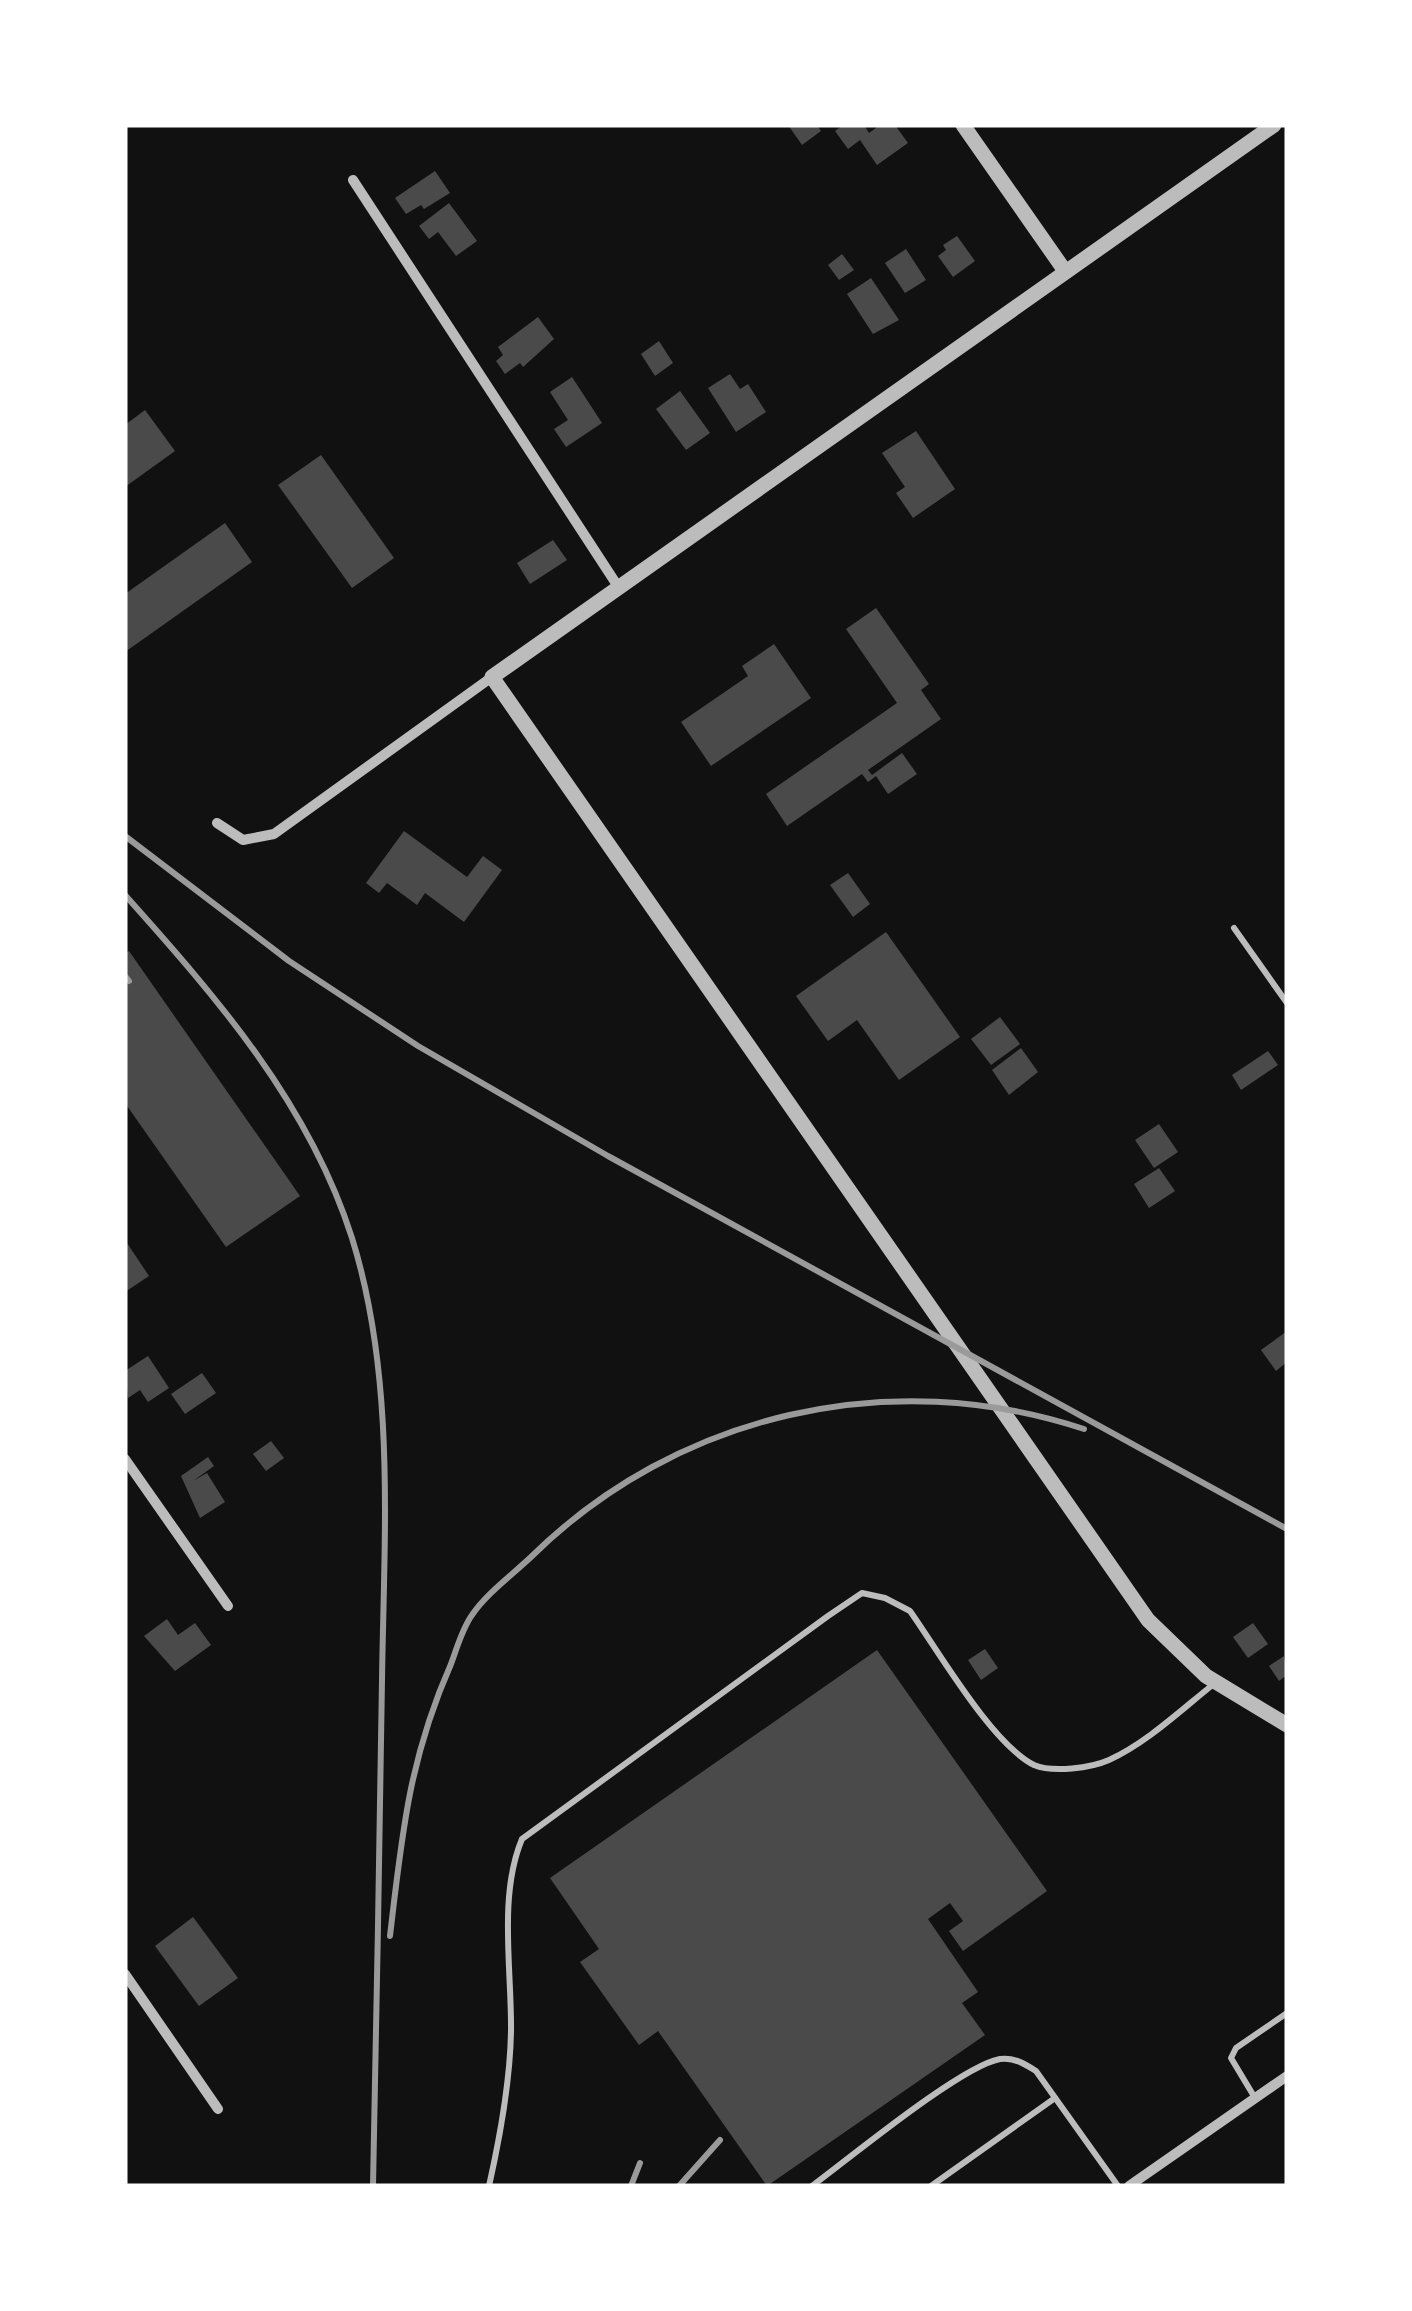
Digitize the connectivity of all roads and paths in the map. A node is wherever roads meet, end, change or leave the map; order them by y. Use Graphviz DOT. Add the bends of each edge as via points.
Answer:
graph roads {
  1 [pos="963,125"];
  2 [pos="1274,125"];
  3 [pos="353,180"];
  4 [pos="1066,272"];
  5 [pos="618,588"];
  6 [pos="492,677"];
  7 [pos="218,823"];
  8 [pos="1234,928"];
  9 [pos="1287,1004"];
  10 [pos="125,1459"];
  11 [pos="228,1606"];
  12 [pos="1216,1682"];
  13 [pos="1287,1725"];
  14 [pos="125,1974"];
  15 [pos="1287,2013"];
  16 [pos="1287,2076"];
  17 [pos="1055,2098"];
  18 [pos="1255,2098"];
  19 [pos="218,2109"];
  20 [pos="489,2186"];
  21 [pos="812,2186"];
  22 [pos="931,2186"];
  23 [pos="1118,2186"];
  24 [pos="1129,2186"];
  1 -- 4 [label="street"];
  2 -- 4 [label="street"];
  3 -- 5 [label="street"];
  4 -- 5 [label="street"];
  5 -- 6 [label="street"];
  6 -- 7 [label="street" via="274,834 243,840"];
  6 -- 12 [label="street" via="1148,1620"];
  8 -- 9 [label="lane"];
  10 -- 11 [label="street"];
  12 -- 13 [label="street"];
  12 -- 20 [label="lane" via="1110,1759 1039,1768 1010,1750 910,1612 862,1594 828,1616 522,1839 512,1892 511,2036"];
  14 -- 19 [label="street"];
  15 -- 18 [label="lane" via="1231,2058"];
  16 -- 18 [label="street"];
  17 -- 21 [label="lane" via="1022,2061 1002,2059 971,2071"];
  17 -- 22 [label="lane"];
  17 -- 23 [label="lane"];
  18 -- 24 [label="street"];
}
